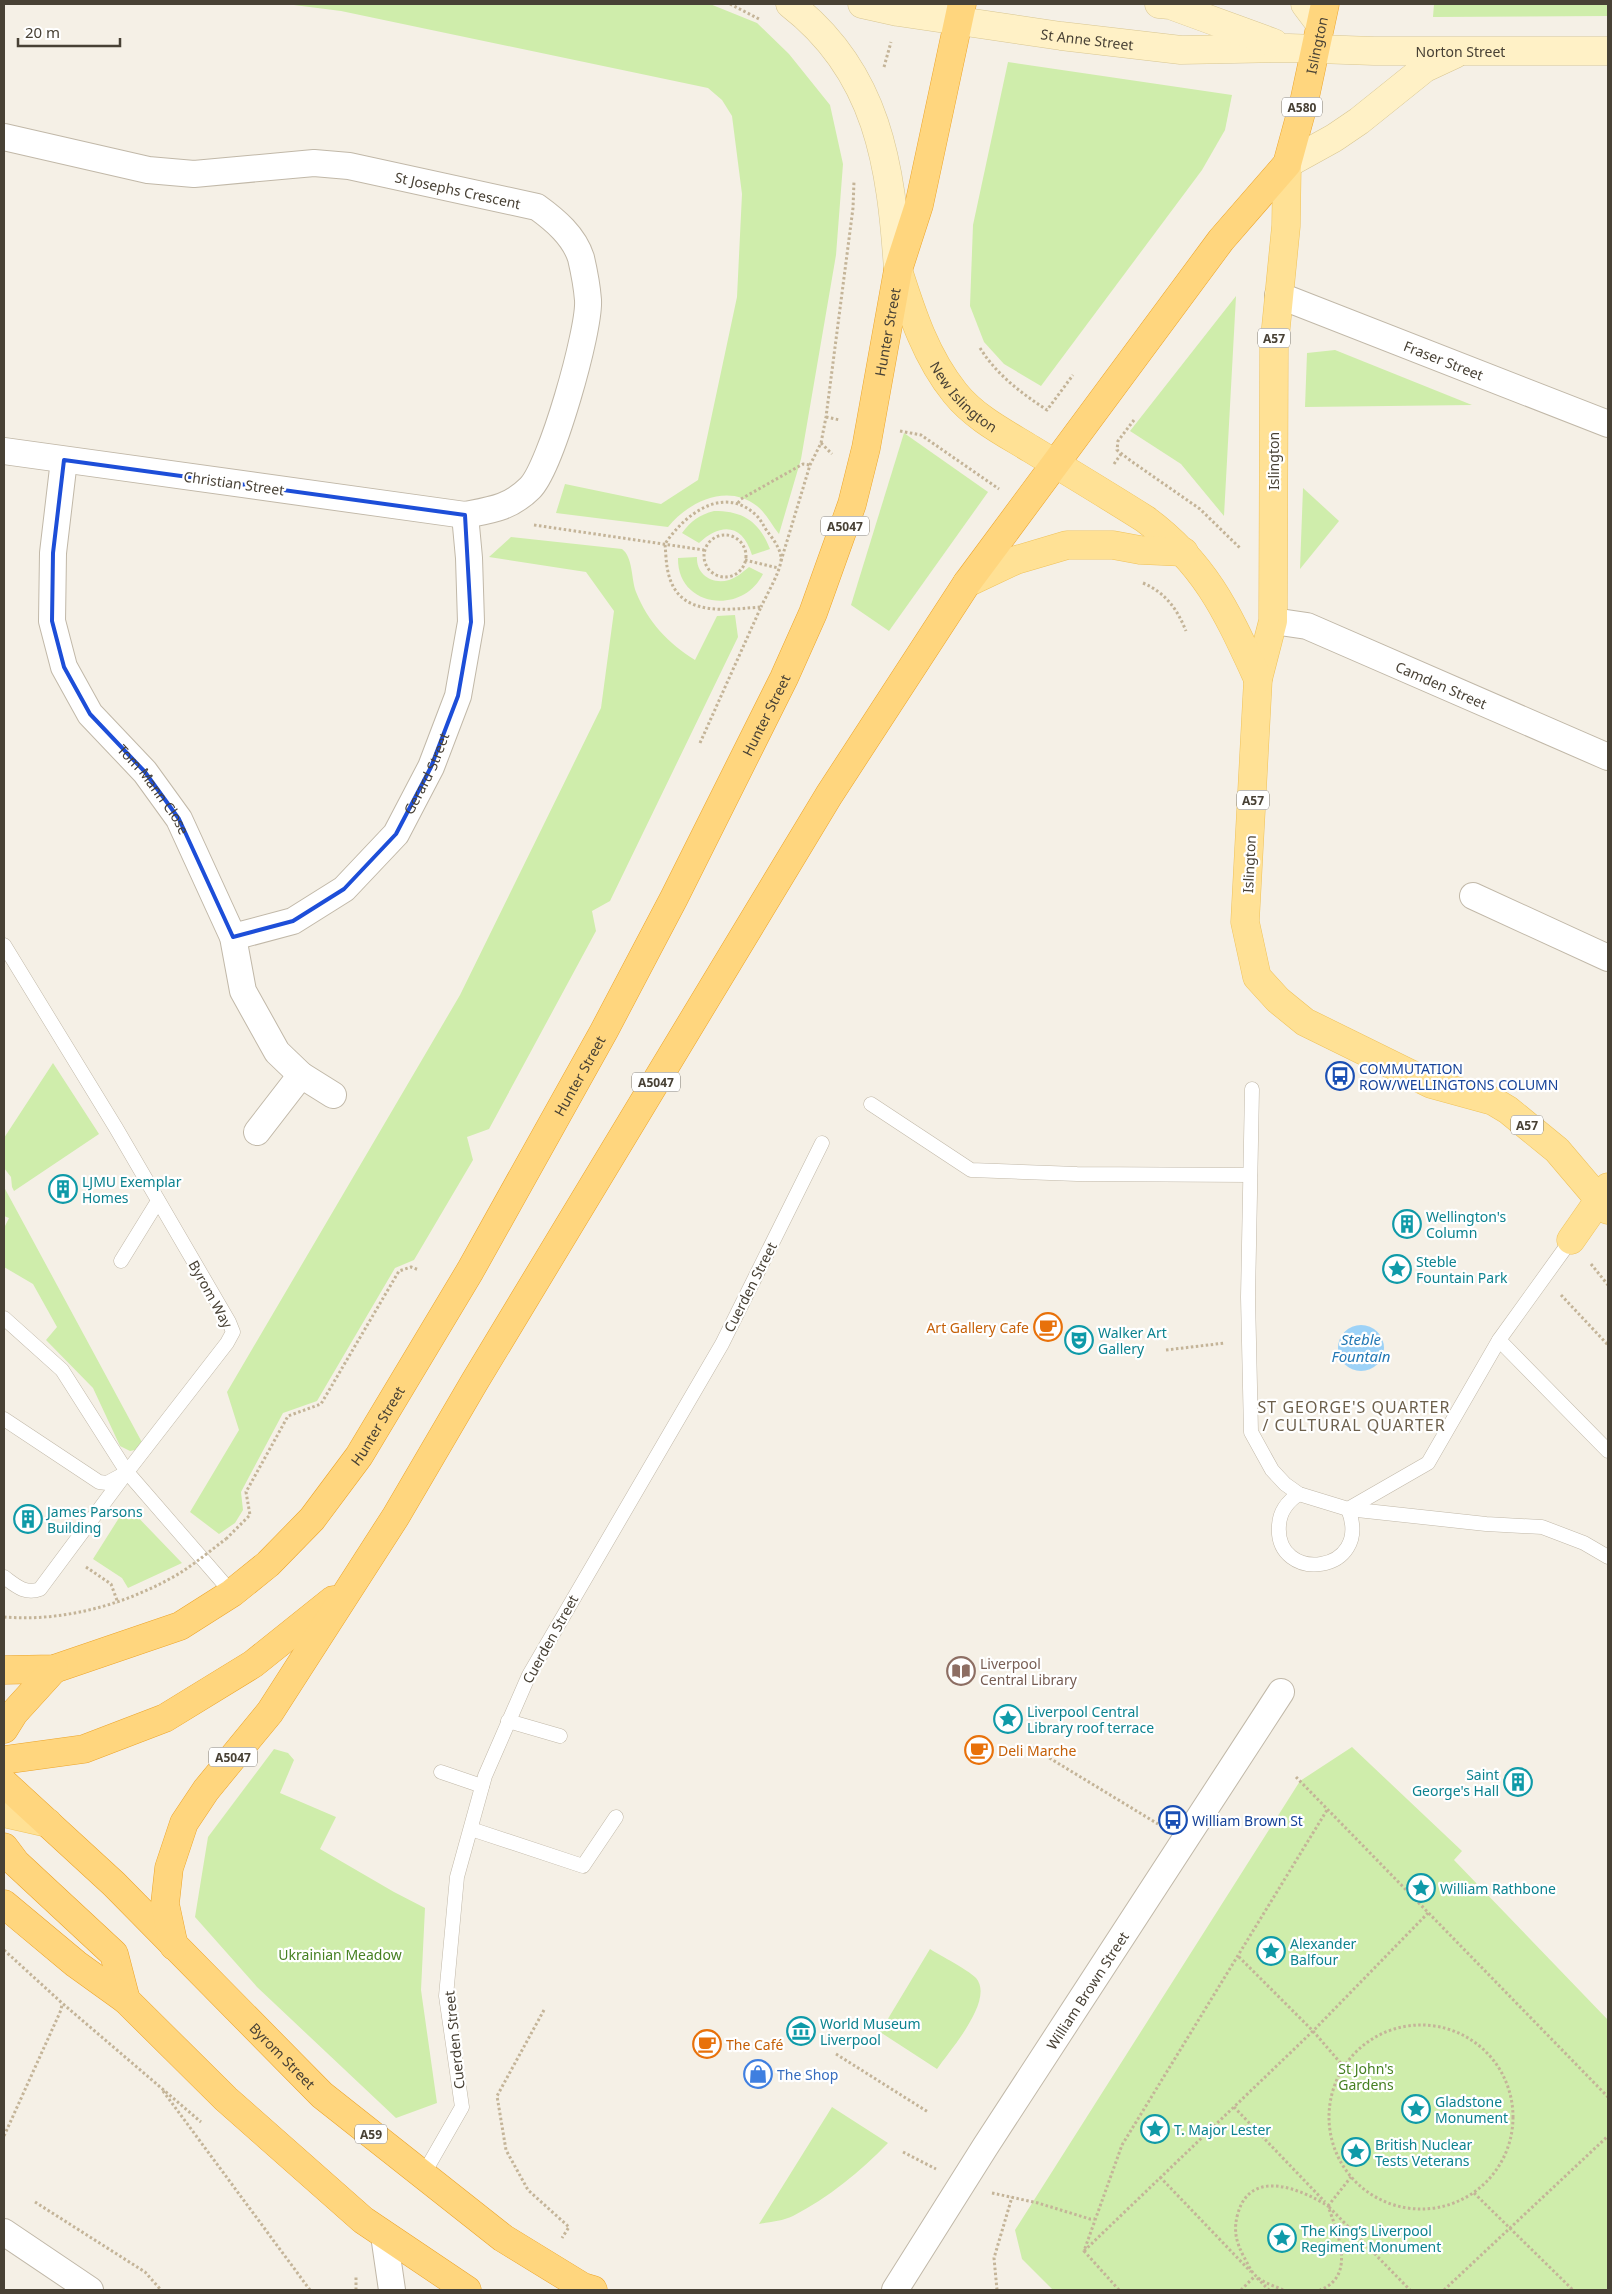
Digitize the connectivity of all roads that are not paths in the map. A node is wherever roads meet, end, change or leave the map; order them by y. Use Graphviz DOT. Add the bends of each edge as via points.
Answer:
graph roads {
  1 [pos="790,4"];
  2 [pos="862,4"];
  3 [pos="1159,4"];
  4 [pos="1316,10"];
  5 [pos="961,11"];
  6 [pos="1302,49"];
  7 [pos="1608,51"];
  8 [pos="1459,52"];
  9 [pos="4,137"];
  10 [pos="1287,164"];
  11 [pos="898,270"];
  12 [pos="1278,295"];
  13 [pos="1608,424"];
  14 [pos="4,451"];
  15 [pos="64,460"];
  16 [pos="1056,464"];
  17 [pos="465,515"];
  18 [pos="1184,552"];
  19 [pos="967,583"];
  20 [pos="1273,621"];
  21 [pos="1258,679"];
  22 [pos="1608,757"];
  23 [pos="1473,896"];
  24 [pos="233,937"];
  25 [pos="4,945"];
  26 [pos="1608,958"];
  27 [pos="301,1074"];
  28 [pos="1252,1089"];
  29 [pos="332,1095"];
  30 [pos="871,1104"];
  31 [pos="257,1132"];
  32 [pos="822,1143"];
  33 [pos="1250,1175"];
  34 [pos="1605,1199"];
  35 [pos="158,1201"];
  36 [pos="1571,1240"];
  37 [pos="121,1261"];
  38 [pos="4,1318"];
  39 [pos="1500,1340"];
  40 [pos="4,1419"];
  41 [pos="1608,1451"];
  42 [pos="127,1472"];
  43 [pos="1299,1494"];
  44 [pos="1348,1509"];
  45 [pos="1608,1557"];
  46 [pos="4,1577"];
  47 [pos="351,1585"];
  48 [pos="232,1593"];
  49 [pos="54,1669"];
  50 [pos="4,1670"];
  51 [pos="1281,1692"];
  52 [pos="508,1721"];
  53 [pos="4,1728"];
  54 [pos="560,1736"];
  55 [pos="4,1760"];
  56 [pos="441,1772"];
  57 [pos="4,1783"];
  58 [pos="482,1786"];
  59 [pos="4,1814"];
  60 [pos="616,1817"];
  61 [pos="48,1823"];
  62 [pos="471,1829"];
  63 [pos="4,1846"];
  64 [pos="4,1904"];
  65 [pos="174,1946"];
  66 [pos="126,2000"];
  67 [pos="424,2175"];
  68 [pos="4,2232"];
  69 [pos="384,2235"];
  70 [pos="90,2290"];
  71 [pos="392,2290"];
  72 [pos="467,2290"];
  73 [pos="593,2290"];
  74 [pos="895,2290"];
  1 -- 11 [label="main road" via="828,37 859,84 881,145 891,199"];
  2 -- 5 [label="main road, St Anne Street" via="898,12"];
  3 -- 6 [label="main road"];
  4 -- 6 [label="highway, Islington / A580"];
  5 -- 6 [label="main road, St Anne Street" via="1061,36 1181,50"];
  5 -- 11 [label="highway, A5047" via="919,205"];
  6 -- 8 [label="main road, Norton Street"];
  6 -- 10 [label="highway, Islington / A580" via="1304,102"];
  7 -- 8 [label="main road, Norton Street"];
  8 -- 10 [label="main road" via="1425,68 1359,121"];
  9 -- 17 [label="street, St Josephs Crescent" via="148,170 185,174 314,163 349,166 537,207 561,225 580,257 588,301 578,363 551,449 531,487 506,507"];
  10 -- 12 [label="main road, Islington / A57" via="1286,226"];
  10 -- 16 [label="highway, A5047" via="1221,240"];
  11 -- 16 [label="main road, New Islington / A57" via="926,347 955,393 989,424"];
  11 -- 48 [label="highway, Hunter Street / A5047" via="871,426 836,554 784,678 674,898 480,1254 359,1456 312,1519 268,1564"];
  12 -- 13 [label="street, Fraser Street"];
  12 -- 20 [label="main road, Islington / A57" via="1274,347"];
  14 -- 15 [label="street, Christian Street"];
  15 -- 17 [label="street, Christian Street"];
  15 -- 24 [label="street, Tom Mann Close" via="53,553 52,621 64,667 90,714 145,772 179,819"];
  16 -- 18 [label="main road, New Islington / A57" via="1145,518"];
  16 -- 19 [label="highway, A5047"];
  17 -- 24 [label="street, Gerard Street" via="470,558 471,622 458,696 431,767 396,834 344,889 292,921"];
  18 -- 19 [label="main road" via="1113,545 1066,545 1025,557"];
  18 -- 21 [label="main road, New Islington / A57" via="1213,591"];
  19 -- 47 [label="highway, A5047" via="829,795 396,1516"];
  20 -- 21 [label="main road, Islington / A57"];
  20 -- 22 [label="street, Camden Street" via="1306,626"];
  21 -- 34 [label="main road, Islington / A57" via="1245,922 1257,977 1278,1000 1306,1022 1431,1084 1493,1101 1508,1110 1557,1150"];
  23 -- 26 [label="street"];
  24 -- 27 [label="street, Tom Mann Close" via="242,991 277,1052"];
  25 -- 35 [label="lane, Byrom Way"];
  27 -- 29 [label="street, Tom Mann Close"];
  27 -- 31 [label="street"];
  28 -- 33 [label="lane"];
  30 -- 33 [label="lane" via="971,1170"];
  32 -- 52 [label="lane, Cuerden Street" via="722,1344 529,1675"];
  33 -- 43 [label="lane" via="1251,1432 1272,1470"];
  34 -- 36 [label="main road"];
  35 -- 37 [label="lane"];
  35 -- 42 [label="lane, Byrom Way" via="233,1332 228,1343"];
  36 -- 39 [label="lane"];
  38 -- 42 [label="lane" via="62,1370"];
  39 -- 41 [label="lane"];
  39 -- 44 [label="lane" via="1428,1462"];
  40 -- 42 [label="lane" via="99,1482 107,1484"];
  42 -- 46 [label="lane, Byrom Way" via="40,1589 28,1592"];
  42 -- 48 [label="lane"];
  43 -- 44 [label="lane"];
  43 -- 44 [label="lane" via="1283,1509 1278,1533 1284,1550 1300,1563 1326,1565 1346,1550 1353,1521"];
  44 -- 45 [label="lane" via="1542,1527 1584,1543"];
  47 -- 55 [label="highway, A5047" via="253,1664 165,1718 84,1748"];
  47 -- 65 [label="highway, A5047" via="270,1712 206,1790 184,1823 169,1868 165,1904"];
  48 -- 49 [label="highway, Hunter Street / A5047" via="180,1626"];
  49 -- 50 [label="highway, Hunter Street / A5047"];
  49 -- 53 [label="highway, A5047" via="14,1712"];
  51 -- 74 [label="street, William Brown Street"];
  52 -- 54 [label="lane"];
  52 -- 58 [label="lane, Cuerden Street"];
  56 -- 58 [label="lane"];
  57 -- 61 [label="highway, Byrom Street / A59"];
  58 -- 62 [label="lane, Cuerden Street"];
  59 -- 61 [label="main road"];
  60 -- 62 [label="lane" via="583,1866"];
  61 -- 65 [label="highway, Byrom Street / A59"];
  62 -- 67 [label="lane, Cuerden Street" via="457,1877 446,1996 462,2107"];
  63 -- 66 [label="highway" via="16,1863 114,1954"];
  64 -- 66 [label="highway" via="76,1964"];
  65 -- 67 [label="highway, Byrom Street / A59" via="322,2095"];
  66 -- 69 [label="highway" via="226,2099"];
  67 -- 73 [label="highway, Byrom Street / A59" via="503,2238"];
  68 -- 70 [label="street"];
  69 -- 71 [label="street"];
  69 -- 72 [label="highway"];
}
